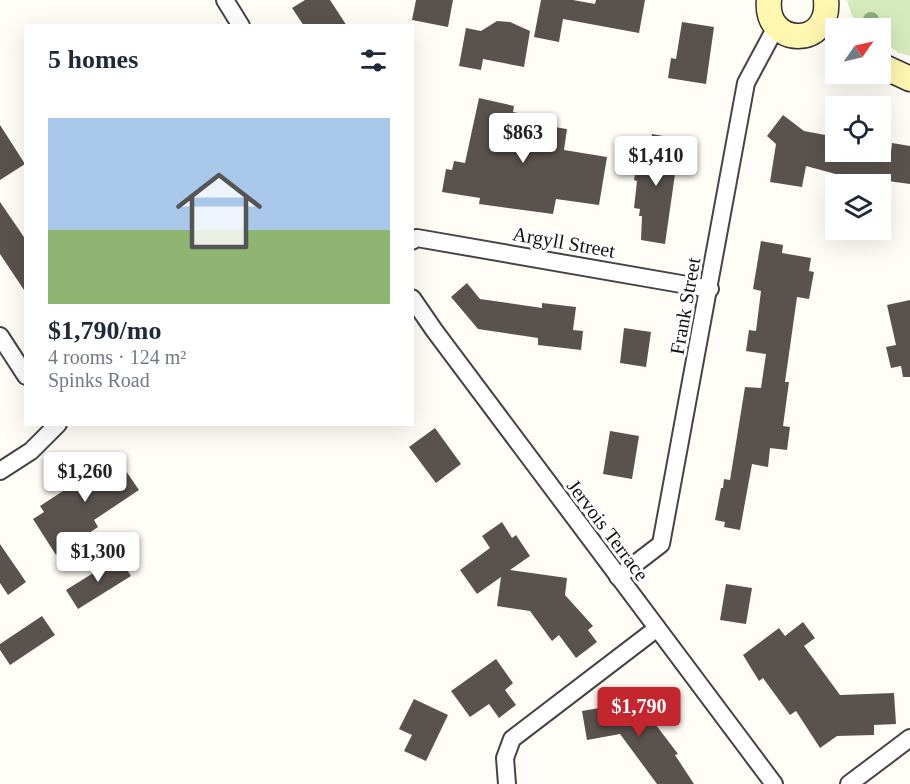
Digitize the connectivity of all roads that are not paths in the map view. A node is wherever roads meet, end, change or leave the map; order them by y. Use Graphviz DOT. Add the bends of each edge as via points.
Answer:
graph roads {
  1 [pos="225,0"];
  2 [pos="769,0"];
  3 [pos="826,0"];
  4 [pos="825,18"];
  5 [pos="240,24"];
  6 [pos="776,27"];
  7 [pos="825,32"];
  8 [pos="891,70"];
  9 [pos="910,79"];
  10 [pos="414,240"];
  11 [pos="710,289"];
  12 [pos="414,301"];
  13 [pos="0,336"];
  14 [pos="24,373"];
  15 [pos="56,426"];
  16 [pos="0,471"];
  17 [pos="618,577"];
  18 [pos="656,629"];
  19 [pos="910,738"];
  20 [pos="507,784"];
  21 [pos="774,784"];
  22 [pos="849,784"];
  1 -- 5 [label="street"];
  2 -- 6 [label="street"];
  3 -- 4 [label="street"];
  6 -- 7 [label="street" via="793,36"];
  6 -- 11 [label="street, Frank Street" via="746,83"];
  8 -- 9 [label="street"];
  10 -- 11 [label="street, Argyll Street"];
  11 -- 17 [label="street, Frank Street" via="661,544"];
  12 -- 17 [label="street, Jervois Terrace"];
  13 -- 14 [label="street"];
  15 -- 16 [label="street" via="31,451"];
  17 -- 18 [label="street, Jervois Terrace"];
  18 -- 20 [label="street" via="512,739 505,758"];
  18 -- 21 [label="street, Jervois Terrace"];
  19 -- 22 [label="street"];
}
